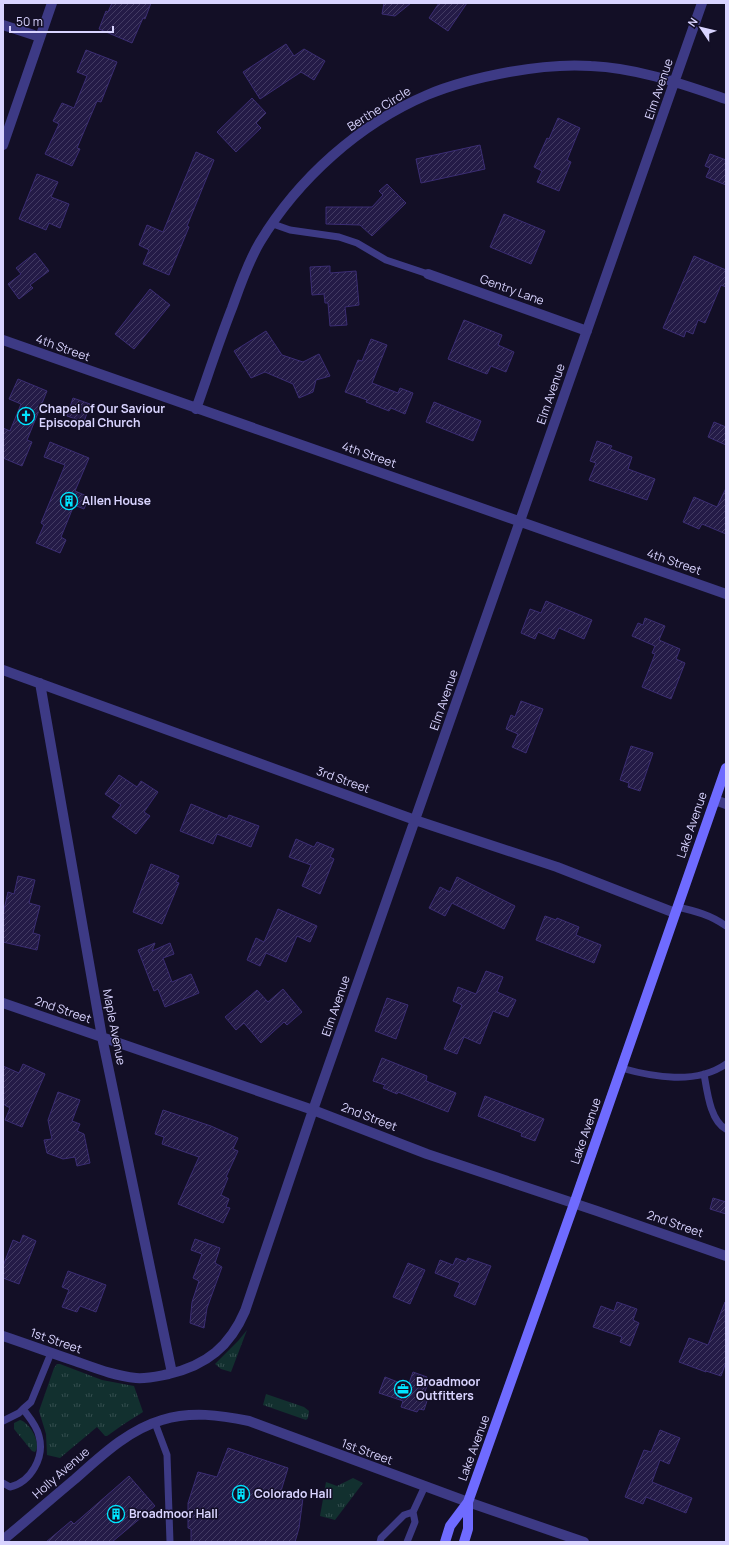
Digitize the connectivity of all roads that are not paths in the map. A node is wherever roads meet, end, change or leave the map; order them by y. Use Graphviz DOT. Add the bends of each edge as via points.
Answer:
graph roads {
  1 [pos="52,3"];
  2 [pos="702,3"];
  3 [pos="3,25"];
  4 [pos="40,37"];
  5 [pos="675,82"];
  6 [pos="726,100"];
  7 [pos="3,145"];
  8 [pos="273,224"];
  9 [pos="428,274"];
  10 [pos="587,331"];
  11 [pos="3,340"];
  12 [pos="196,409"];
  13 [pos="520,522"];
  14 [pos="726,594"];
  15 [pos="3,670"];
  16 [pos="40,683"];
  17 [pos="726,768"];
  18 [pos="715,800"];
  19 [pos="726,804"];
  20 [pos="415,820"];
  21 [pos="676,910"];
  22 [pos="724,923"];
  23 [pos="3,1003"];
  24 [pos="102,1037"];
  25 [pos="726,1064"];
  26 [pos="621,1068"];
  27 [pos="704,1074"];
  28 [pos="313,1110"];
  29 [pos="726,1130"];
  30 [pos="574,1204"];
  31 [pos="726,1256"];
  32 [pos="3,1336"];
  33 [pos="51,1352"];
  34 [pos="172,1373"];
  35 [pos="23,1409"];
  36 [pos="3,1421"];
  37 [pos="155,1423"];
  38 [pos="139,1429"];
  39 [pos="3,1483"];
  40 [pos="425,1486"];
  41 [pos="468,1502"];
  42 [pos="413,1512"];
  43 [pos="3,1540"];
  44 [pos="170,1542"];
  45 [pos="380,1542"];
  46 [pos="407,1542"];
  47 [pos="444,1542"];
  48 [pos="464,1542"];
  49 [pos="584,1542"];
  1 -- 4 [label="street"];
  2 -- 5 [label="street, Elm Avenue"];
  3 -- 4 [label="street"];
  4 -- 7 [label="street"];
  5 -- 6 [label="street, Berthe Circle"];
  5 -- 8 [label="street, Berthe Circle" via="619,68 563,65 493,75 427,95 366,129 339,151 295,194"];
  5 -- 10 [label="street, Elm Avenue"];
  8 -- 9 [label="lane" via="290,230 339,237 358,243 386,260"];
  8 -- 12 [label="street, Berthe Circle" via="260,243 244,277"];
  9 -- 10 [label="street, Gentry Lane"];
  10 -- 13 [label="street, Elm Avenue"];
  11 -- 12 [label="street, 4th Street"];
  12 -- 13 [label="street, 4th Street"];
  13 -- 14 [label="street, 4th Street"];
  13 -- 20 [label="street, Elm Avenue"];
  15 -- 16 [label="street, 3rd Street"];
  16 -- 20 [label="street, 3rd Street"];
  16 -- 24 [label="street, Maple Avenue"];
  17 -- 18 [label="main road, Lake Avenue"];
  18 -- 19 [label="street"];
  18 -- 21 [label="main road, Lake Avenue"];
  20 -- 21 [label="street, 3rd Street"];
  20 -- 28 [label="street, Elm Avenue"];
  21 -- 22 [label="lane" via="698,911"];
  21 -- 26 [label="main road, Lake Avenue"];
  23 -- 24 [label="street, 2nd Street"];
  24 -- 28 [label="street, 2nd Street"];
  24 -- 34 [label="street, Maple Avenue"];
  25 -- 27 [label="lane"];
  26 -- 27 [label="lane" via="642,1074 675,1078"];
  26 -- 30 [label="main road, Lake Avenue"];
  27 -- 29 [label="lane" via="716,1122"];
  28 -- 30 [label="street, 2nd Street" via="427,1154"];
  28 -- 34 [label="street, Elm Avenue" via="239,1325 230,1339 216,1352 189,1369"];
  30 -- 31 [label="street, 2nd Street"];
  30 -- 41 [label="main road, Lake Avenue"];
  32 -- 33 [label="street, 1st Street"];
  33 -- 34 [label="street, 1st Street" via="120,1375 137,1378"];
  33 -- 35 [label="lane" via="31,1402"];
  35 -- 36 [label="lane"];
  35 -- 39 [label="lane" via="35,1425 39,1436 41,1448 38,1462 29,1476 18,1485 10,1487"];
  37 -- 38 [label="street, 1st Street"];
  37 -- 40 [label="street, 1st Street" via="176,1417 208,1414 249,1421"];
  37 -- 44 [label="lane" via="167,1455"];
  38 -- 43 [label="street, Holly Avenue" via="108,1450"];
  40 -- 41 [label="street, 1st Street"];
  40 -- 42 [label="lane"];
  41 -- 47 [label="main road, Lake Avenue" via="450,1526"];
  41 -- 48 [label="main road, Lake Avenue" via="468,1529"];
  41 -- 49 [label="street, 1st Street"];
  42 -- 45 [label="lane" via="404,1515"];
  42 -- 46 [label="lane" via="415,1522"];
}
